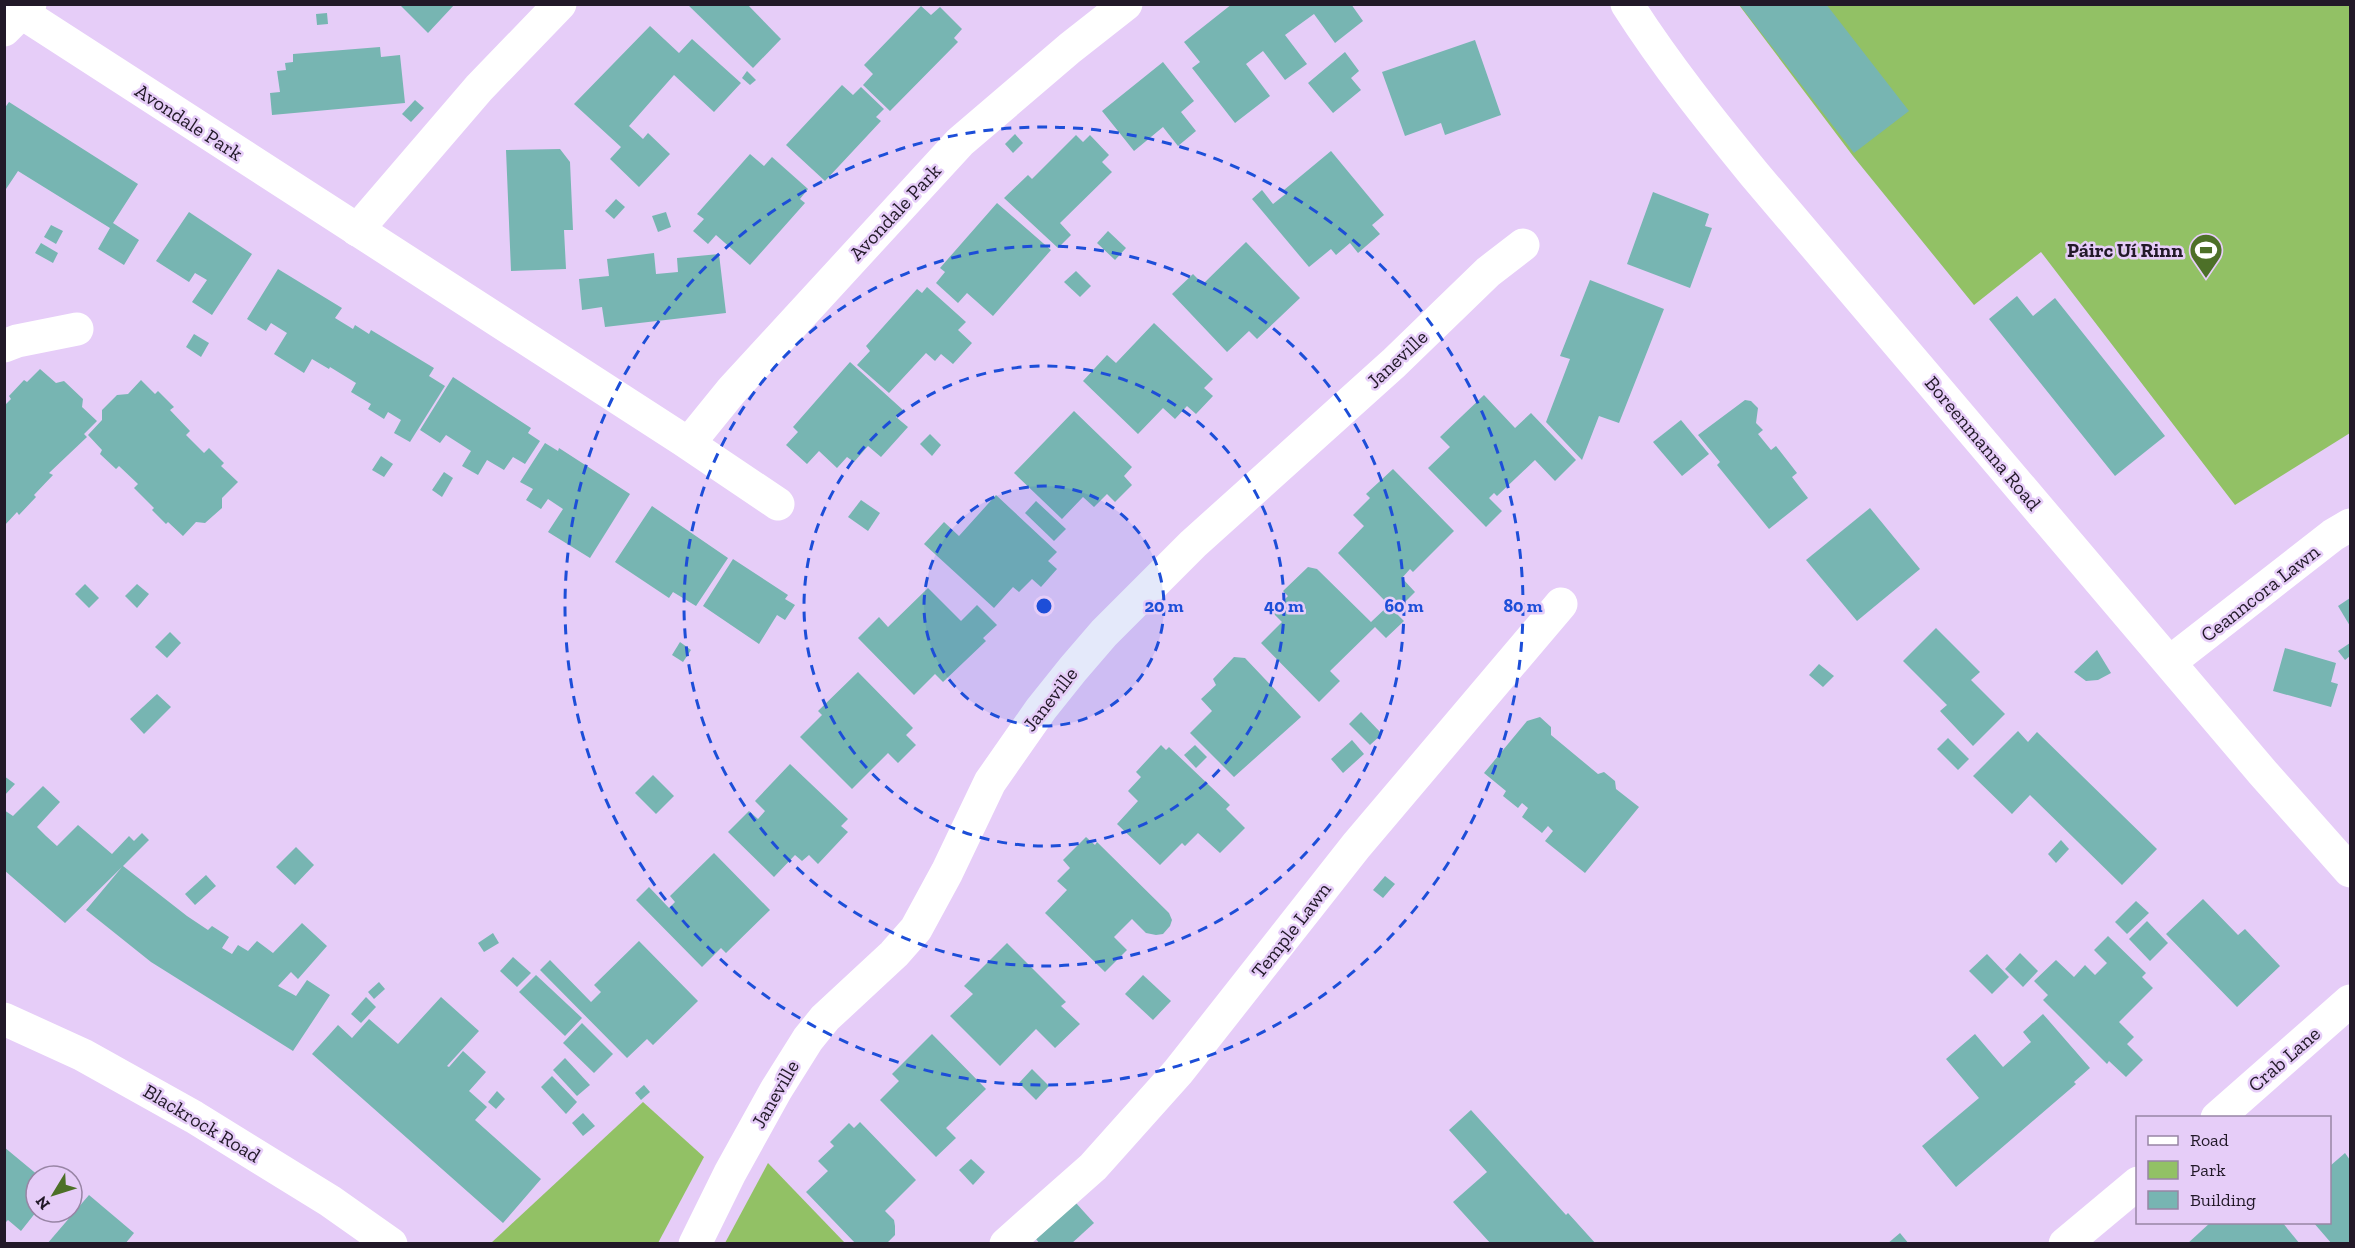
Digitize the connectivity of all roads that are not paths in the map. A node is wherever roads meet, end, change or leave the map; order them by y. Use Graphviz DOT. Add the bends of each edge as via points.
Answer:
graph roads {
  1 [pos="560,4"];
  2 [pos="1126,4"];
  3 [pos="1627,4"];
  4 [pos="19,16"];
  5 [pos="357,230"];
  6 [pos="1523,245"];
  7 [pos="77,329"];
  8 [pos="4,346"];
  9 [pos="689,443"];
  10 [pos="778,504"];
  11 [pos="2350,525"];
  12 [pos="1561,604"];
  13 [pos="2170,662"];
  14 [pos="2350,871"];
  15 [pos="2350,1001"];
  16 [pos="4,1019"];
  17 [pos="2219,1116"];
  18 [pos="2136,1186"];
  19 [pos="391,1244"];
  20 [pos="694,1244"];
  21 [pos="1006,1244"];
  22 [pos="2065,1244"];
  1 -- 5 [label="street" via="479,88"];
  2 -- 9 [label="street, Avondale Park" via="960,142 732,390"];
  3 -- 13 [label="street, Boreenmanna Road" via="1748,166"];
  4 -- 5 [label="street, Avondale Park"];
  5 -- 9 [label="street, Avondale Park"];
  6 -- 20 [label="street, Janeville" via="1488,272 1394,363 1193,544 1073,669 990,782 916,929 808,1039 776,1090"];
  7 -- 8 [label="street"];
  9 -- 10 [label="street, Avondale Park"];
  11 -- 13 [label="street, Ceanncora Lawn"];
  12 -- 21 [label="street, Temple Lawn" via="1356,846 1178,1072 1093,1167"];
  13 -- 14 [label="street, Boreenmanna Road"];
  15 -- 17 [label="street, Crab Lane"];
  16 -- 19 [label="street, Blackrock Road" via="83,1055 194,1117 330,1201"];
  18 -- 22 [label="street"];
}
